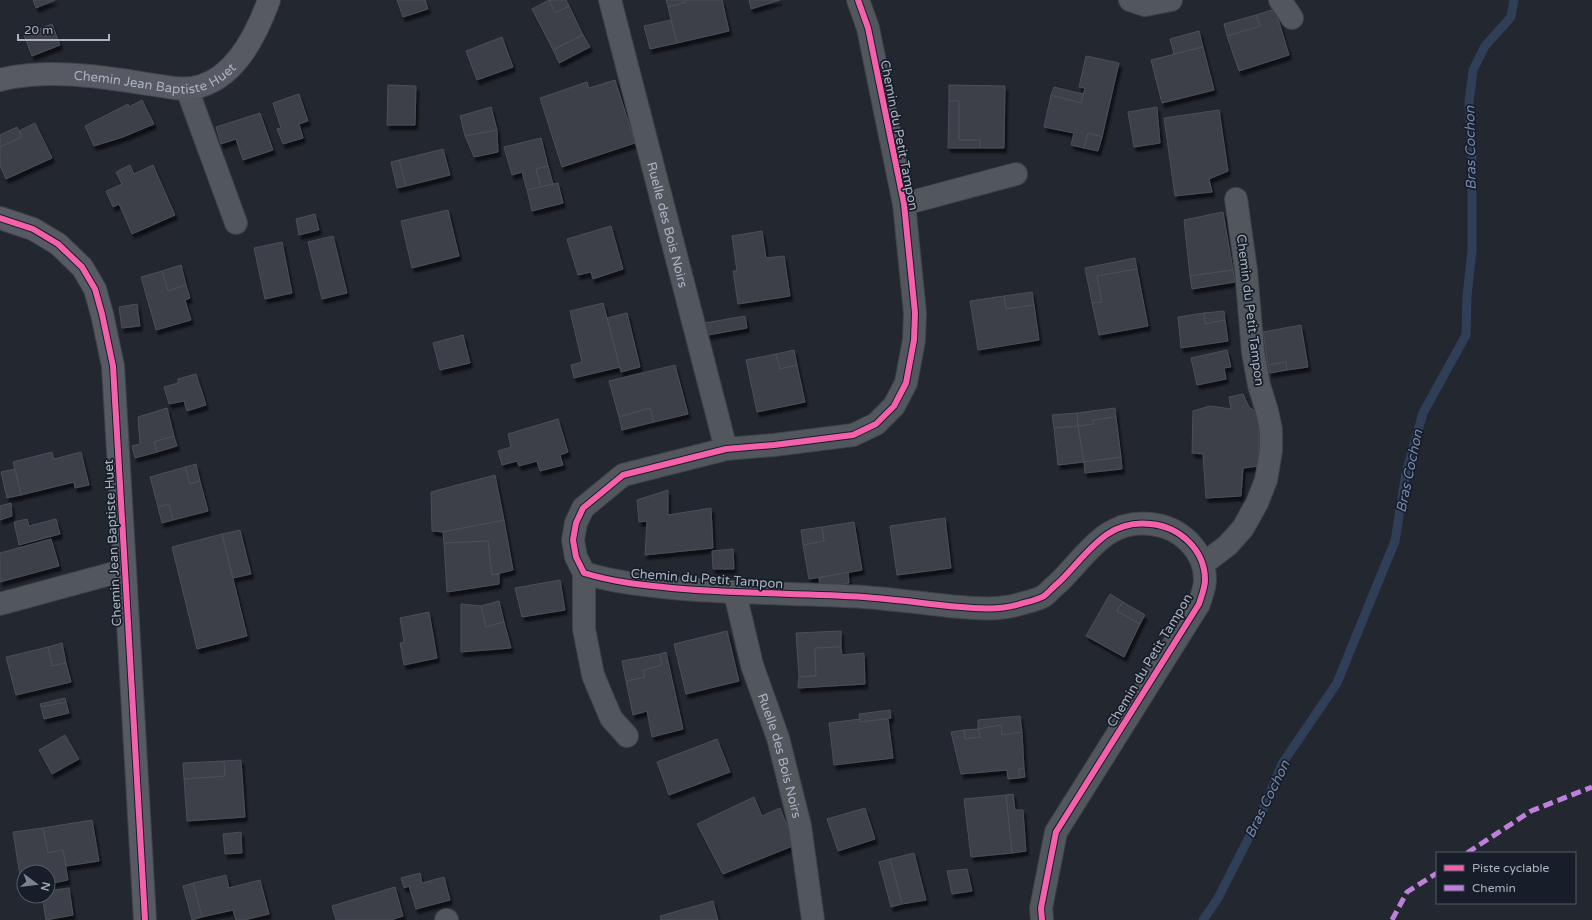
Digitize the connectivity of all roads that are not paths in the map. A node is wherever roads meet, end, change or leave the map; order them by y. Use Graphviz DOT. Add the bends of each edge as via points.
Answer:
graph roads {
  1 [pos="269,0"];
  2 [pos="610,0"];
  3 [pos="858,0"];
  4 [pos="1130,0"];
  5 [pos="1171,0"];
  6 [pos="1280,0"];
  7 [pos="1292,18"];
  8 [pos="0,80"];
  9 [pos="187,89"];
  10 [pos="1016,174"];
  11 [pos="1236,199"];
  12 [pos="904,204"];
  13 [pos="0,218"];
  14 [pos="236,223"];
  15 [pos="726,449"];
  16 [pos="1203,564"];
  17 [pos="126,570"];
  18 [pos="584,573"];
  19 [pos="735,593"];
  20 [pos="0,604"];
  21 [pos="627,736"];
  22 [pos="144,920"];
  23 [pos="813,920"];
  24 [pos="1042,920"];
  1 -- 9 [label="street, Chemin Jean Baptiste Huet" via="252,38 232,66 216,79"];
  2 -- 15 [label="street, Ruelle des Bois Noirs"];
  3 -- 12 [label="street, Chemin du Petit Tampon" via="868,28"];
  4 -- 5 [label="street" via="1145,5"];
  6 -- 7 [label="street"];
  8 -- 9 [label="street, Chemin Jean Baptiste Huet" via="7,77 46,74 90,75"];
  9 -- 14 [label="street"];
  10 -- 12 [label="street, Chemin du Petit Tampon"];
  11 -- 16 [label="street, Chemin du Petit Tampon" via="1246,270 1253,352 1271,430 1271,452 1266,480 1243,528 1228,545"];
  12 -- 15 [label="street, Chemin du Petit Tampon" via="915,313 914,340 906,383 894,406 876,424 853,435"];
  13 -- 17 [label="street, Chemin Jean Baptiste Huet" via="33,229 58,244 82,267 95,289 112,366"];
  15 -- 18 [label="street, Chemin du Petit Tampon" via="623,475 583,508 576,523 573,540 576,557"];
  16 -- 19 [label="street, Chemin du Petit Tampon" via="1195,548 1170,528 1151,523 1130,524 1110,531 1093,544 1044,596 1018,605 982,609 864,598"];
  16 -- 24 [label="street, Chemin du Petit Tampon" via="1205,582 1199,604 1056,832 1041,908"];
  17 -- 20 [label="street"];
  17 -- 22 [label="street, Chemin Jean Baptiste Huet"];
  18 -- 19 [label="street, Chemin du Petit Tampon" via="626,583"];
  18 -- 21 [label="street" via="584,629 594,675 610,718"];
  19 -- 23 [label="street, Ruelle des Bois Noirs" via="752,665 778,738 800,826"];
}
